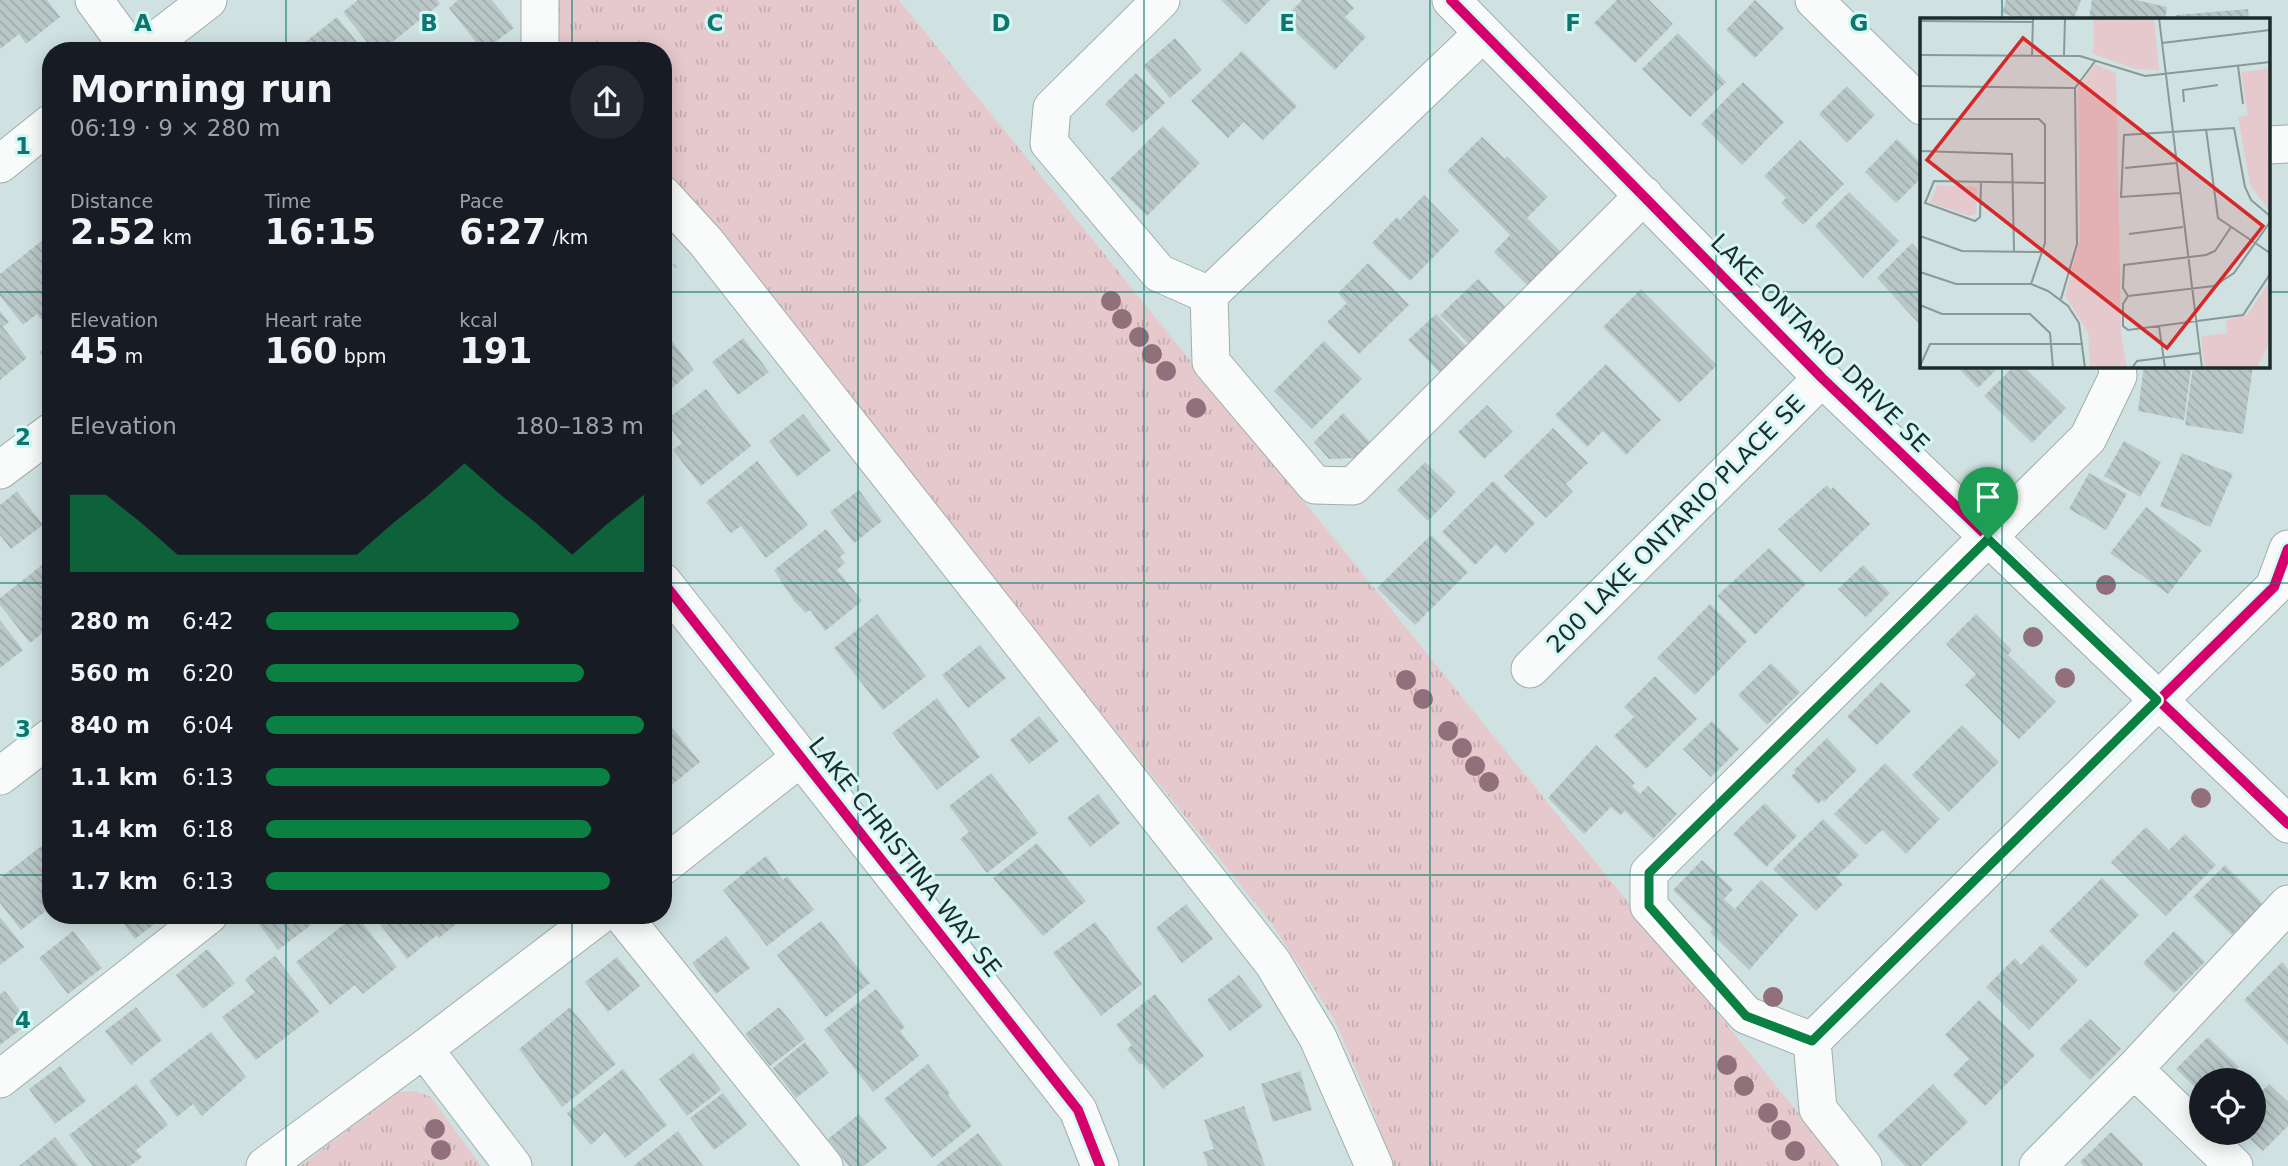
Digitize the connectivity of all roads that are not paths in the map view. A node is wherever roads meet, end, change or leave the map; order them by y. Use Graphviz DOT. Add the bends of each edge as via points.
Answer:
graph roads {
  1 [pos="94,0"];
  2 [pos="208,0"];
  3 [pos="540,0"];
  4 [pos="1161,0"];
  5 [pos="1451,0"];
  6 [pos="1814,0"];
  7 [pos="1483,33"];
  8 [pos="124,42"];
  9 [pos="154,42"];
  10 [pos="540,42"];
  11 [pos="1920,104"];
  12 [pos="42,130"];
  13 [pos="2288,144"];
  14 [pos="2270,145"];
  15 [pos="0,164"];
  16 [pos="1644,195"];
  17 [pos="672,205"];
  18 [pos="1209,295"];
  19 [pos="2118,368"];
  20 [pos="1822,378"];
  21 [pos="42,439"];
  22 [pos="0,471"];
  23 [pos="1988,539"];
  24 [pos="2288,548"];
  25 [pos="672,594"];
  26 [pos="1530,669"];
  27 [pos="2157,700"];
  28 [pos="42,744"];
  29 [pos="800,758"];
  30 [pos="0,776"];
  31 [pos="2288,824"];
  32 [pos="672,859"];
  33 [pos="2288,904"];
  34 [pos="198,924"];
  35 [pos="588,924"];
  36 [pos="629,924"];
  37 [pos="1812,1041"];
  38 [pos="424,1049"];
  39 [pos="2134,1069"];
  40 [pos="0,1079"];
  41 [pos="265,1166"];
  42 [pos="513,1166"];
  43 [pos="824,1166"];
  44 [pos="1100,1166"];
  45 [pos="1374,1166"];
  46 [pos="1863,1166"];
  47 [pos="2038,1166"];
  48 [pos="2234,1166"];
  1 -- 8 [label="street"];
  2 -- 9 [label="street"];
  3 -- 10 [label="street"];
  4 -- 18 [label="street" via="1052,108 1049,143 1159,273"];
  5 -- 7 [label="street, LAKE ONTARIO DRIVE SE"];
  6 -- 11 [label="street"];
  7 -- 16 [label="street, LAKE ONTARIO DRIVE SE"];
  7 -- 18 [label="street"];
  12 -- 15 [label="street"];
  13 -- 14 [label="street"];
  16 -- 18 [label="street" via="1353,486 1315,485 1211,362"];
  16 -- 20 [label="street, LAKE ONTARIO DRIVE SE"];
  17 -- 45 [label="street" via="1273,963 1318,1038"];
  19 -- 23 [label="street" via="2088,438"];
  20 -- 23 [label="street, LAKE ONTARIO DRIVE SE"];
  20 -- 26 [label="street, 200 LAKE ONTARIO PLACE SE"];
  21 -- 22 [label="street"];
  23 -- 27 [label="street, LAKE ONTARIO DRIVE SE"];
  23 -- 37 [label="street" via="1649,873 1649,906 1746,1016"];
  24 -- 27 [label="street" via="2274,587"];
  25 -- 29 [label="street, LAKE CHRISTINA WAY SE"];
  27 -- 31 [label="street, LAKE ONTARIO DRIVE SE"];
  27 -- 37 [label="street"];
  28 -- 30 [label="street"];
  29 -- 32 [label="street"];
  29 -- 44 [label="street, LAKE CHRISTINA WAY SE" via="1078,1110"];
  33 -- 39 [label="street"];
  34 -- 40 [label="street"];
  35 -- 38 [label="street"];
  36 -- 43 [label="street"];
  37 -- 46 [label="street" via="1818,1109"];
  38 -- 41 [label="street"];
  38 -- 42 [label="street"];
  39 -- 47 [label="street"];
  39 -- 48 [label="street"];
}
